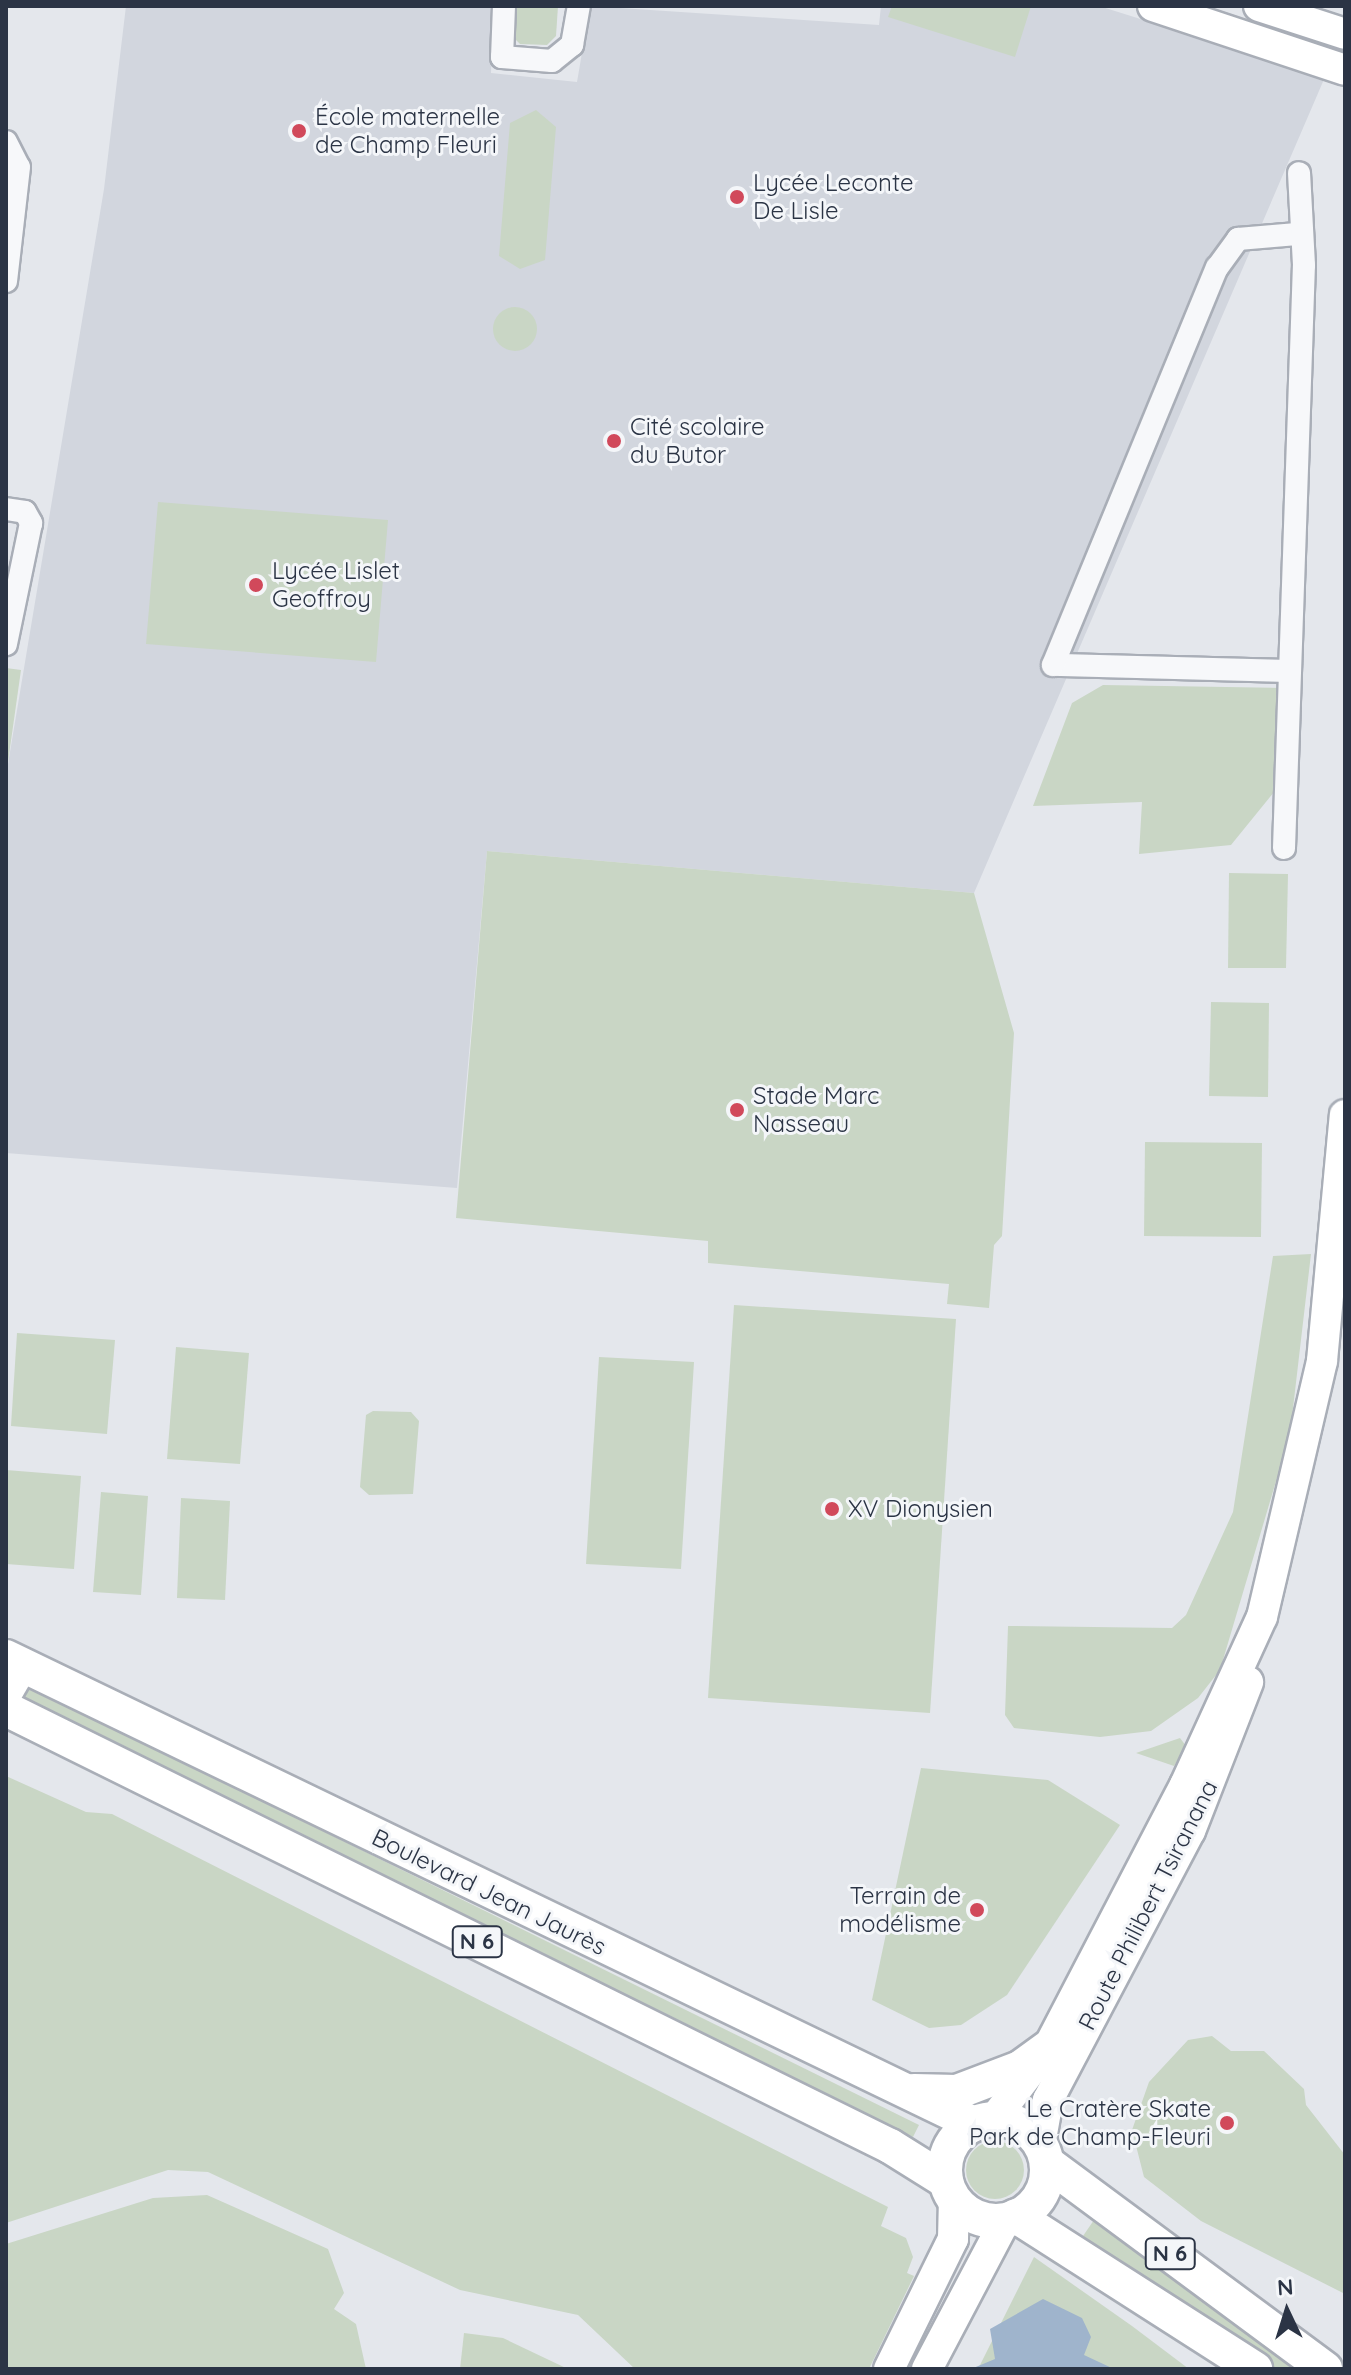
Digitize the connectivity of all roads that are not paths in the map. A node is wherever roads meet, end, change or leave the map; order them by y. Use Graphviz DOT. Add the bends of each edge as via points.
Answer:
graph roads {
  1 [pos="504,6"];
  2 [pos="579,6"];
  3 [pos="1153,6"];
  4 [pos="1259,6"];
  5 [pos="1345,34"];
  6 [pos="1345,70"];
  7 [pos="6,142"];
  8 [pos="1299,173"];
  9 [pos="1297,234"];
  10 [pos="6,281"];
  11 [pos="6,509"];
  12 [pos="6,644"];
  13 [pos="1287,671"];
  14 [pos="1284,848"];
  15 [pos="1345,1115"];
  16 [pos="1262,1617"];
  17 [pos="14,1661"];
  18 [pos="6,1695"];
  19 [pos="6,1709"];
  20 [pos="1048,2048"];
  21 [pos="897,2091"];
  22 [pos="984,2121"];
  23 [pos="1044,2154"];
  24 [pos="950,2190"];
  25 [pos="1011,2218"];
  26 [pos="889,2369"];
  27 [pos="927,2369"];
  28 [pos="1255,2369"];
  29 [pos="1325,2369"];
  1 -- 2 [label="street" via="502,57 552,61 572,45"];
  3 -- 6 [label="main road"];
  4 -- 5 [label="main road"];
  7 -- 10 [label="street" via="19,167"];
  8 -- 9 [label="street"];
  9 -- 13 [label="street" via="1304,265"];
  9 -- 13 [label="street" via="1238,239 1217,268 1053,665"];
  11 -- 12 [label="street" via="25,512 31,523"];
  13 -- 14 [label="street"];
  15 -- 16 [label="main road, Route Philibert Tsiranana" via="1322,1361"];
  16 -- 20 [label="main road, Route Philibert Tsiranana" via="1185,1785"];
  16 -- 23 [label="main road, Route Philibert Tsiranana" via="1258,1654 1211,1784 1048,2100"];
  17 -- 18 [label="main road"];
  17 -- 21 [label="main road, Boulevard Jean Jaurès / N 6"];
  19 -- 24 [label="main road, Boulevard Jean Jaurès / N 6" via="890,2146"];
  20 -- 21 [label="main road" via="1020,2068 957,2092"];
  20 -- 22 [label="main road, Route Philibert Tsiranana"];
  21 -- 22 [label="main road, Boulevard Jean Jaurès / N 6"];
  22 -- 23 [label="main road, Boulevard Jean Jaurès / N 6" via="1021,2125"];
  22 -- 24 [label="main road" via="949,2147"];
  23 -- 25 [label="main road" via="1040,2195"];
  23 -- 29 [label="main road, Boulevard Jean Jaurès / N 6"];
  24 -- 25 [label="main road, Boulevard Jean Jaurès / N 6" via="980,2218"];
  24 -- 26 [label="main road" via="953,2239"];
  25 -- 27 [label="main road"];
  25 -- 28 [label="main road, Boulevard Jean Jaurès / N 6"];
}
